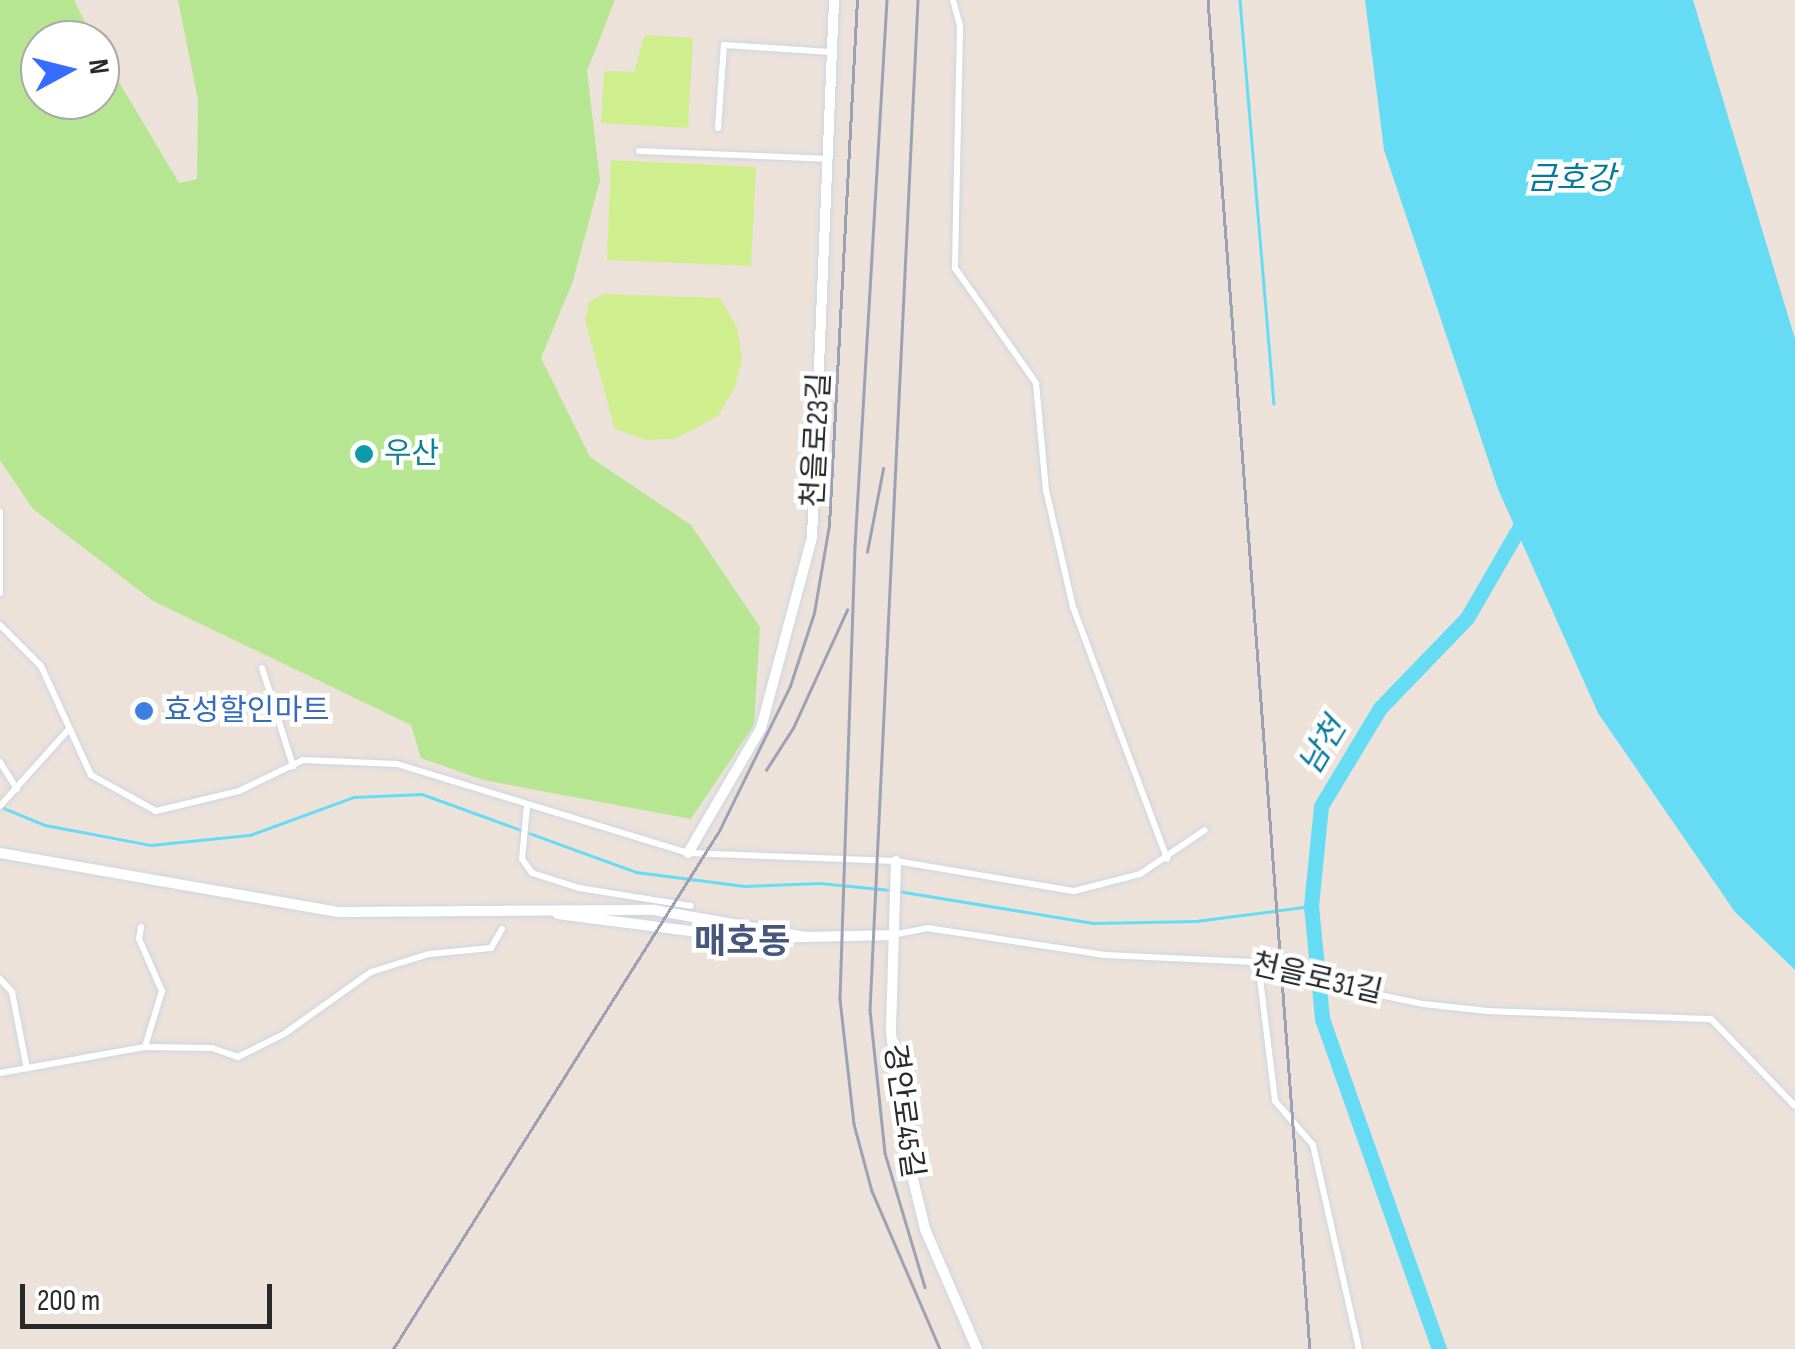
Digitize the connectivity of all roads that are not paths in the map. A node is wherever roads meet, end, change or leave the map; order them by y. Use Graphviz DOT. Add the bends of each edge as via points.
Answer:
graph roads {
  1 [pos="834,0"];
  2 [pos="954,0"];
  3 [pos="832,52"];
  4 [pos="718,128"];
  5 [pos="639,151"];
  6 [pos="830,160"];
  7 [pos="0,512"];
  8 [pos="0,593"];
  9 [pos="0,624"];
  10 [pos="262,668"];
  11 [pos="69,730"];
  12 [pos="0,762"];
  13 [pos="294,766"];
  14 [pos="17,789"];
  15 [pos="0,806"];
  16 [pos="527,806"];
  17 [pos="1206,830"];
  18 [pos="688,852"];
  19 [pos="0,853"];
  20 [pos="1168,859"];
  21 [pos="896,866"];
  22 [pos="691,906"];
  23 [pos="558,914"];
  24 [pos="141,927"];
  25 [pos="502,929"];
  26 [pos="890,935"];
  27 [pos="806,937"];
  28 [pos="1259,970"];
  29 [pos="0,979"];
  30 [pos="145,1048"];
  31 [pos="27,1069"];
  32 [pos="0,1073"];
  33 [pos="1795,1106"];
  34 [pos="978,1349"];
  35 [pos="1359,1349"];
  1 -- 3 [label="street, 천을로23길"];
  2 -- 20 [label="street" via="960,26 954,262 1036,383 1046,490 1069,593"];
  3 -- 4 [label="street" via="724,45"];
  3 -- 6 [label="street, 천을로23길"];
  5 -- 6 [label="street"];
  6 -- 18 [label="street, 천을로23길" via="812,538 761,728"];
  7 -- 8 [label="street"];
  9 -- 11 [label="street" via="40,666"];
  10 -- 13 [label="street"];
  11 -- 13 [label="street" via="91,775 156,811 239,792"];
  11 -- 14 [label="street"];
  12 -- 14 [label="street"];
  13 -- 16 [label="street" via="303,760 397,764"];
  14 -- 15 [label="street"];
  16 -- 18 [label="street"];
  16 -- 22 [label="street" via="522,859 532,873 578,888"];
  17 -- 20 [label="street"];
  18 -- 21 [label="street"];
  19 -- 23 [label="street" via="339,912"];
  20 -- 21 [label="street" via="1105,888 1074,891"];
  21 -- 26 [label="street, 경안로45길"];
  23 -- 27 [label="street" via="745,938"];
  23 -- 27 [label="street" via="684,912"];
  24 -- 30 [label="street" via="139,939 162,991"];
  25 -- 30 [label="street" via="490,948 429,954 371,972 284,1034 238,1057 212,1048"];
  26 -- 27 [label="street, 천을로31길"];
  26 -- 28 [label="street, 천을로31길" via="927,928 1105,954 1251,962"];
  26 -- 34 [label="street, 경안로45길" via="891,1032 912,1187"];
  28 -- 33 [label="street, 천을로31길" via="1488,1011 1711,1020"];
  28 -- 35 [label="street" via="1275,1101 1312,1145"];
  29 -- 31 [label="street" via="12,992"];
  30 -- 31 [label="street"];
  31 -- 32 [label="street"];
}
